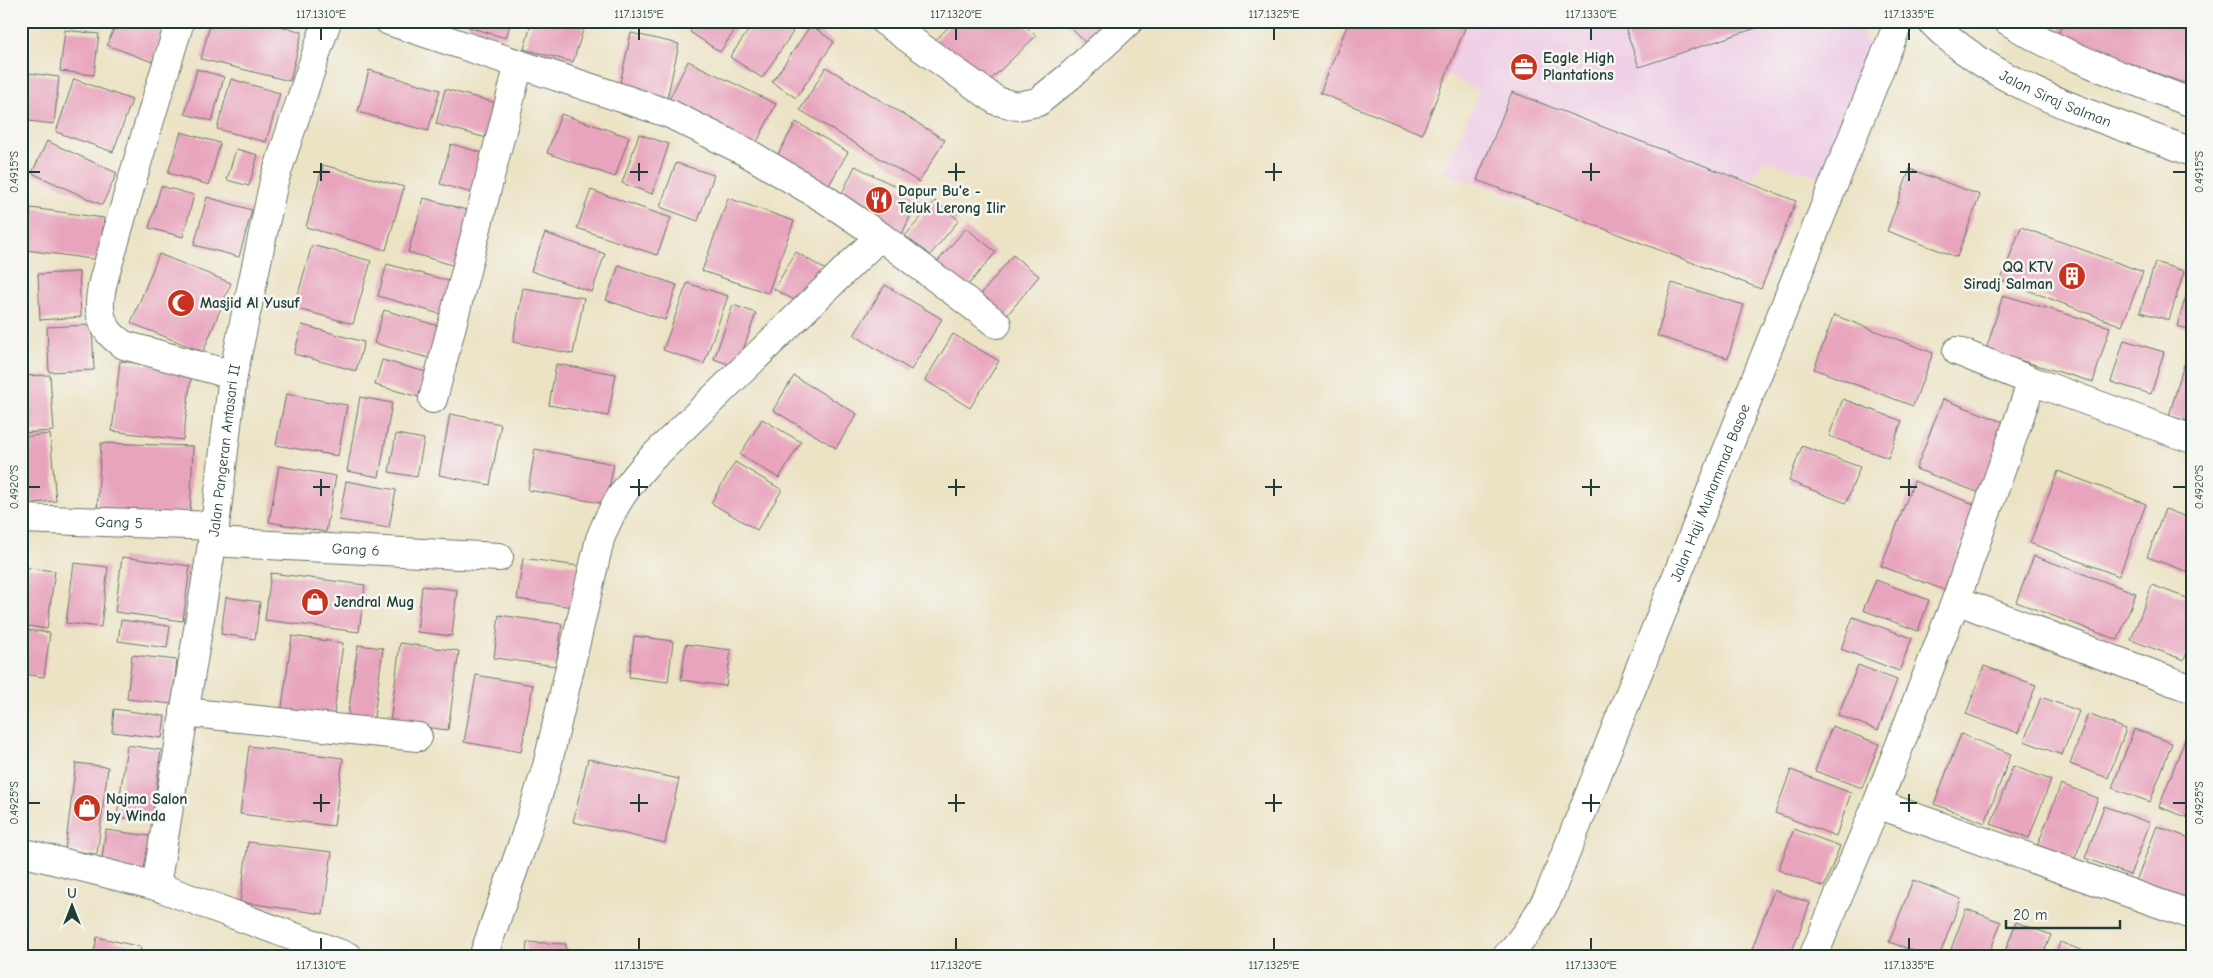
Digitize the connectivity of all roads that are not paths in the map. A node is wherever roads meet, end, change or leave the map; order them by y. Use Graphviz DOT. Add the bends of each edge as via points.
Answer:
graph roads {
  1 [pos="180,21"];
  2 [pos="327,21"];
  3 [pos="389,21"];
  4 [pos="884,21"];
  5 [pos="1129,21"];
  6 [pos="1899,21"];
  7 [pos="1931,21"];
  8 [pos="2008,21"];
  9 [pos="519,64"];
  10 [pos="2192,103"];
  11 [pos="2192,152"];
  12 [pos="880,236"];
  13 [pos="997,324"];
  14 [pos="1957,351"];
  15 [pos="233,375"];
  16 [pos="2032,381"];
  17 [pos="433,398"];
  18 [pos="2192,439"];
  19 [pos="21,519"];
  20 [pos="214,534"];
  21 [pos="499,557"];
  22 [pos="1956,600"];
  23 [pos="2192,689"];
  24 [pos="184,712"];
  25 [pos="418,736"];
  26 [pos="1877,804"];
  27 [pos="21,852"];
  28 [pos="156,886"];
  29 [pos="2192,916"];
  30 [pos="349,957"];
  31 [pos="483,957"];
  32 [pos="1506,957"];
  33 [pos="1813,957"];
  1 -- 15 [label="street" via="122,214 101,292 100,315 114,339 124,345"];
  2 -- 15 [label="street, Jalan Pangeran Antasari II" via="274,181"];
  3 -- 9 [label="street"];
  4 -- 5 [label="street" via="997,101 1017,106 1038,102"];
  6 -- 32 [label="street, Jalan Haji Muhammad Basoe" via="1549,895 1521,942"];
  7 -- 11 [label="street, Jalan Siraj Salman" via="1944,35 2006,77 2036,92"];
  8 -- 10 [label="street" via="2031,36 2098,66"];
  9 -- 12 [label="street" via="670,114 746,152 826,199"];
  9 -- 17 [label="street"];
  12 -- 13 [label="street"];
  12 -- 31 [label="street" via="649,461 611,510 600,539 548,766"];
  14 -- 16 [label="street"];
  15 -- 20 [label="street, Jalan Pangeran Antasari II"];
  16 -- 18 [label="street"];
  16 -- 22 [label="street"];
  19 -- 20 [label="street, Gang 5"];
  20 -- 21 [label="street, Gang 6"];
  20 -- 24 [label="street, Jalan Pangeran Antasari II"];
  22 -- 23 [label="street"];
  22 -- 26 [label="street"];
  24 -- 25 [label="street"];
  24 -- 28 [label="street, Jalan Pangeran Antasari II"];
  26 -- 29 [label="street"];
  26 -- 33 [label="street"];
  27 -- 28 [label="street"];
  28 -- 30 [label="street"];
}
